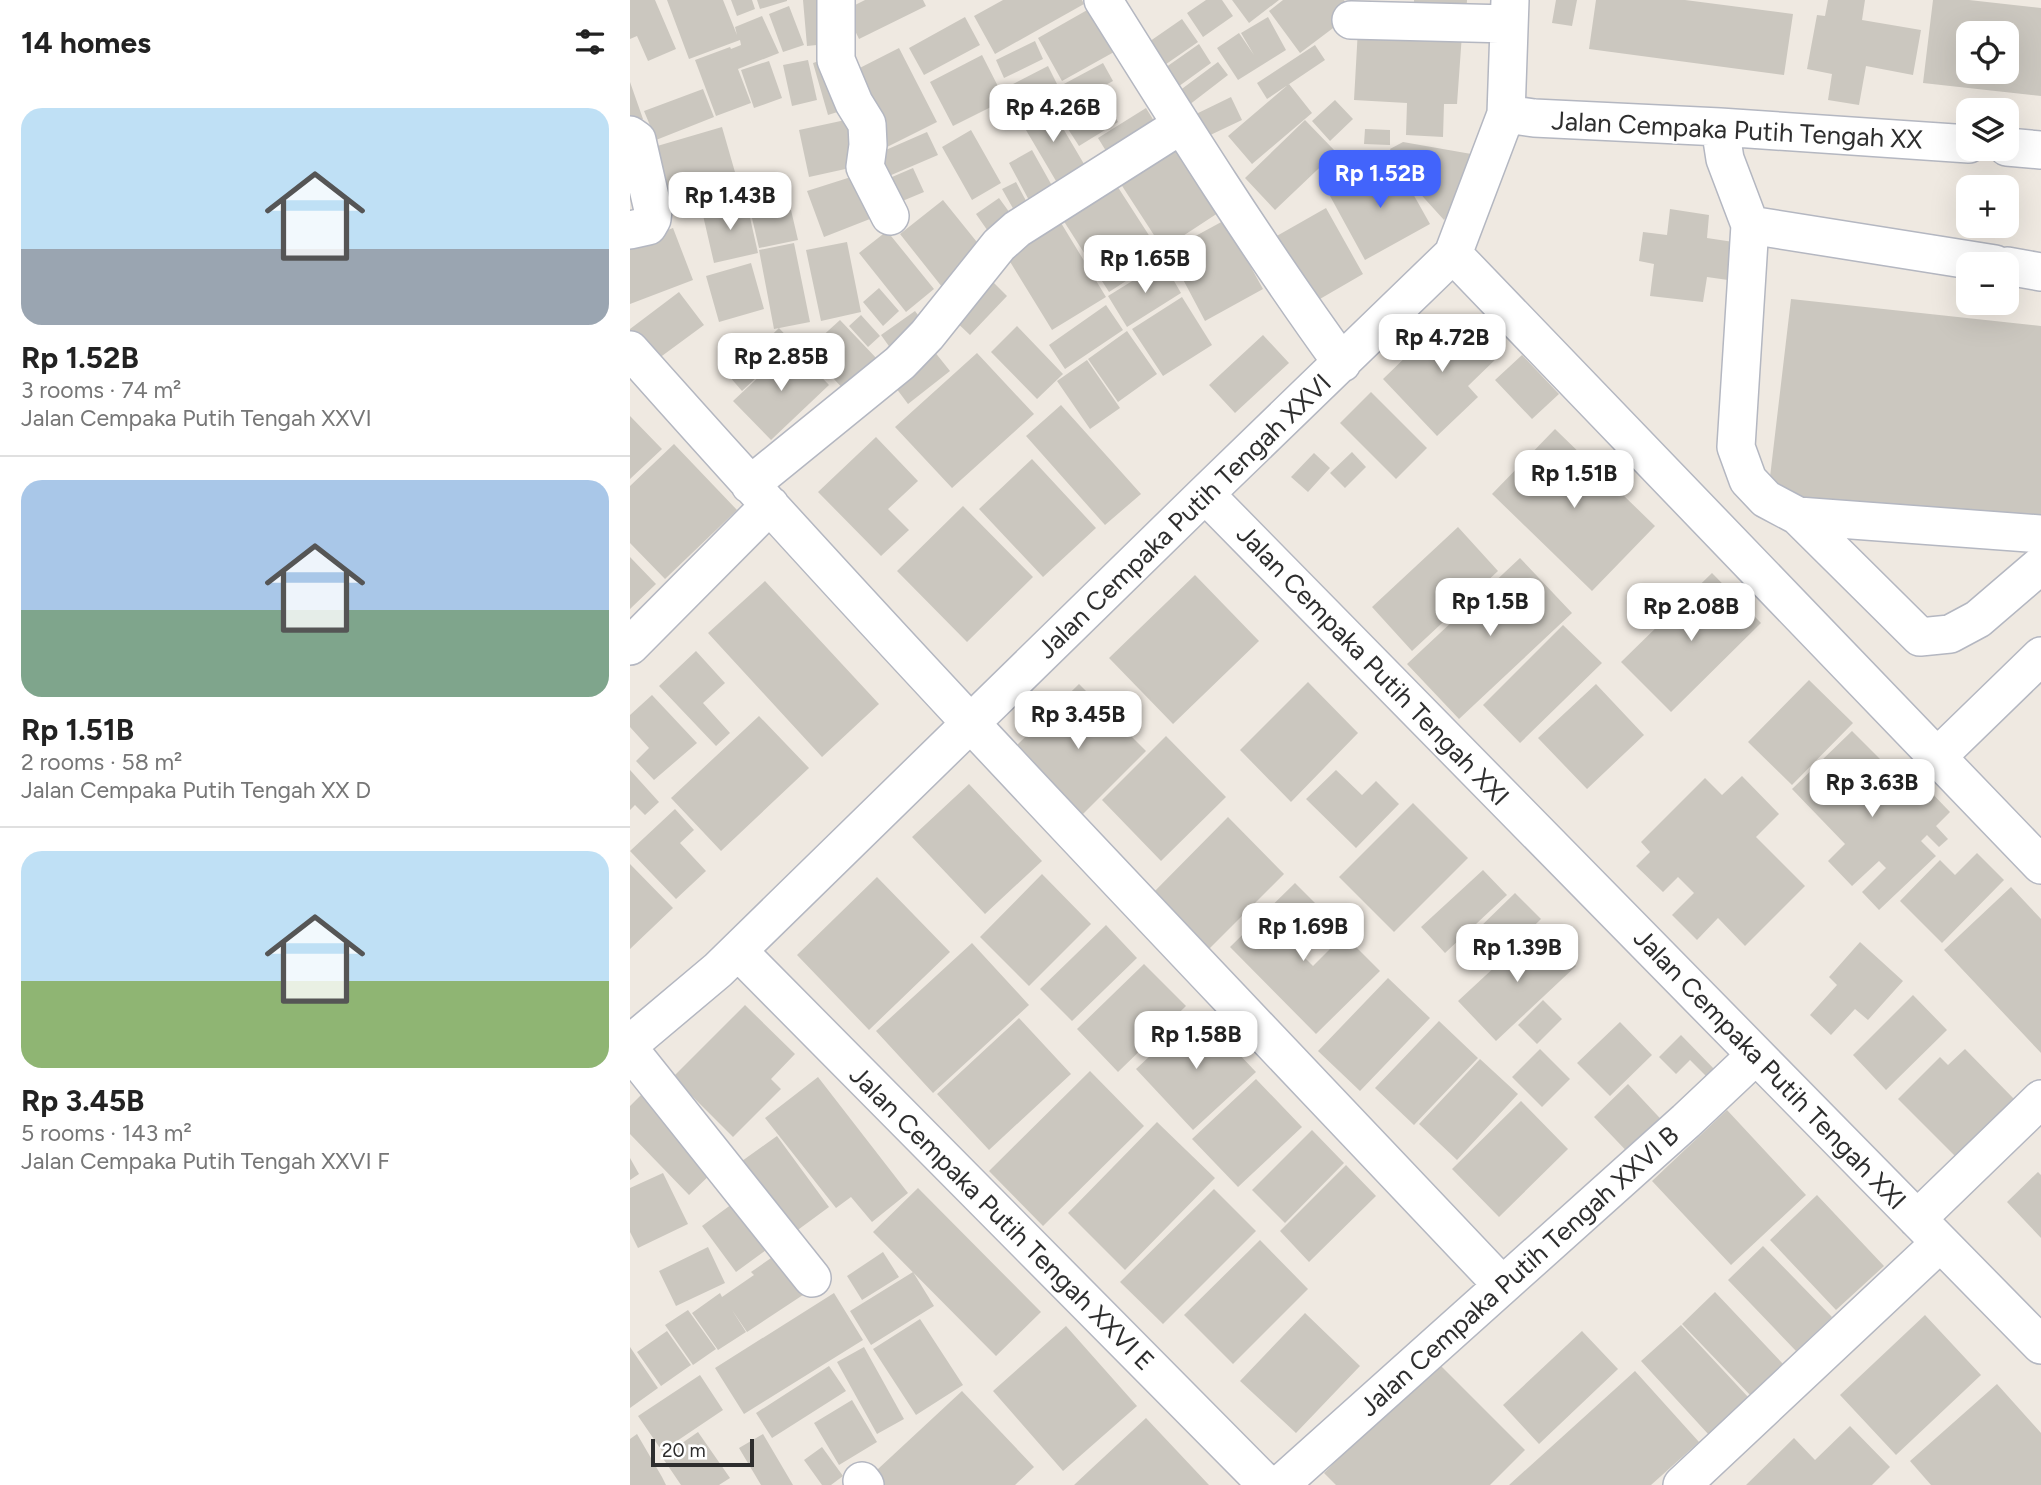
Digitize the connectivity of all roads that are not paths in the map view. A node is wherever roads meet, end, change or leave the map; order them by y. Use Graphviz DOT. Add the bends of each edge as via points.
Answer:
graph roads {
  1 [pos="836,0"];
  2 [pos="1103,0"];
  3 [pos="1509,12"];
  4 [pos="1351,20"];
  5 [pos="1506,114"];
  6 [pos="1181,125"];
  7 [pos="1720,127"];
  8 [pos="630,135"];
  9 [pos="1956,143"];
  10 [pos="2019,148"];
  11 [pos="2041,150"];
  12 [pos="890,216"];
  13 [pos="1750,225"];
  14 [pos="630,230"];
  15 [pos="1453,254"];
  16 [pos="1956,258"];
  17 [pos="2019,268"];
  18 [pos="2041,272"];
  19 [pos="630,350"];
  20 [pos="1342,363"];
  21 [pos="1205,494"];
  22 [pos="760,495"];
  23 [pos="1798,516"];
  24 [pos="2041,534"];
  25 [pos="2041,565"];
  26 [pos="630,646"];
  27 [pos="2041,656"];
  28 [pos="971,723"];
  29 [pos="1937,757"];
  30 [pos="2041,865"];
  31 [pos="738,951"];
  32 [pos="630,1044"];
  33 [pos="630,1050"];
  34 [pos="1756,1055"];
  35 [pos="2041,1099"];
  36 [pos="1928,1231"];
  37 [pos="812,1278"];
  38 [pos="1502,1285"];
  39 [pos="2041,1345"];
  40 [pos="1267,1485"];
  41 [pos="1280,1485"];
  42 [pos="1682,1485"];
  1 -- 12 [label="street" via="836,60 867,124 865,167"];
  2 -- 6 [label="street"];
  3 -- 4 [label="street"];
  3 -- 5 [label="street, Jalan Cempaka Putih Tengah XXVI"];
  5 -- 7 [label="street, Jalan Cempaka Putih Tengah XX"];
  5 -- 15 [label="street, Jalan Cempaka Putih Tengah XXVI"];
  6 -- 20 [label="street"];
  6 -- 22 [label="street" via="1017,229 928,335"];
  7 -- 9 [label="street, Jalan Cempaka Putih Tengah XX"];
  7 -- 13 [label="street" via="1725,159"];
  8 -- 14 [label="street" via="637,140 653,210 648,226"];
  10 -- 11 [label="street"];
  13 -- 16 [label="street"];
  13 -- 23 [label="street" via="1737,447 1748,480 1766,499"];
  15 -- 20 [label="street, Jalan Cempaka Putih Tengah XXVI"];
  15 -- 29 [label="street"];
  17 -- 18 [label="street"];
  19 -- 22 [label="street"];
  20 -- 21 [label="street, Jalan Cempaka Putih Tengah XXVI"];
  21 -- 28 [label="street, Jalan Cempaka Putih Tengah XXVI"];
  21 -- 34 [label="street, Jalan Cempaka Putih Tengah XXI"];
  22 -- 26 [label="street"];
  22 -- 28 [label="street"];
  23 -- 24 [label="street"];
  23 -- 25 [label="street" via="1920,637 1950,634 1978,619"];
  27 -- 29 [label="street"];
  28 -- 31 [label="street, Jalan Cempaka Putih Tengah XXVI"];
  28 -- 38 [label="street"];
  29 -- 30 [label="street"];
  31 -- 32 [label="street, Jalan Cempaka Putih Tengah XXVI"];
  31 -- 40 [label="street, Jalan Cempaka Putih Tengah XXVI E"];
  33 -- 37 [label="street"];
  34 -- 36 [label="street, Jalan Cempaka Putih Tengah XXI"];
  34 -- 38 [label="street, Jalan Cempaka Putih Tengah XXVI B"];
  35 -- 36 [label="street"];
  36 -- 39 [label="street, Jalan Cempaka Putih Tengah XXI"];
  36 -- 42 [label="street"];
  38 -- 41 [label="street, Jalan Cempaka Putih Tengah XXVI B"];
}
